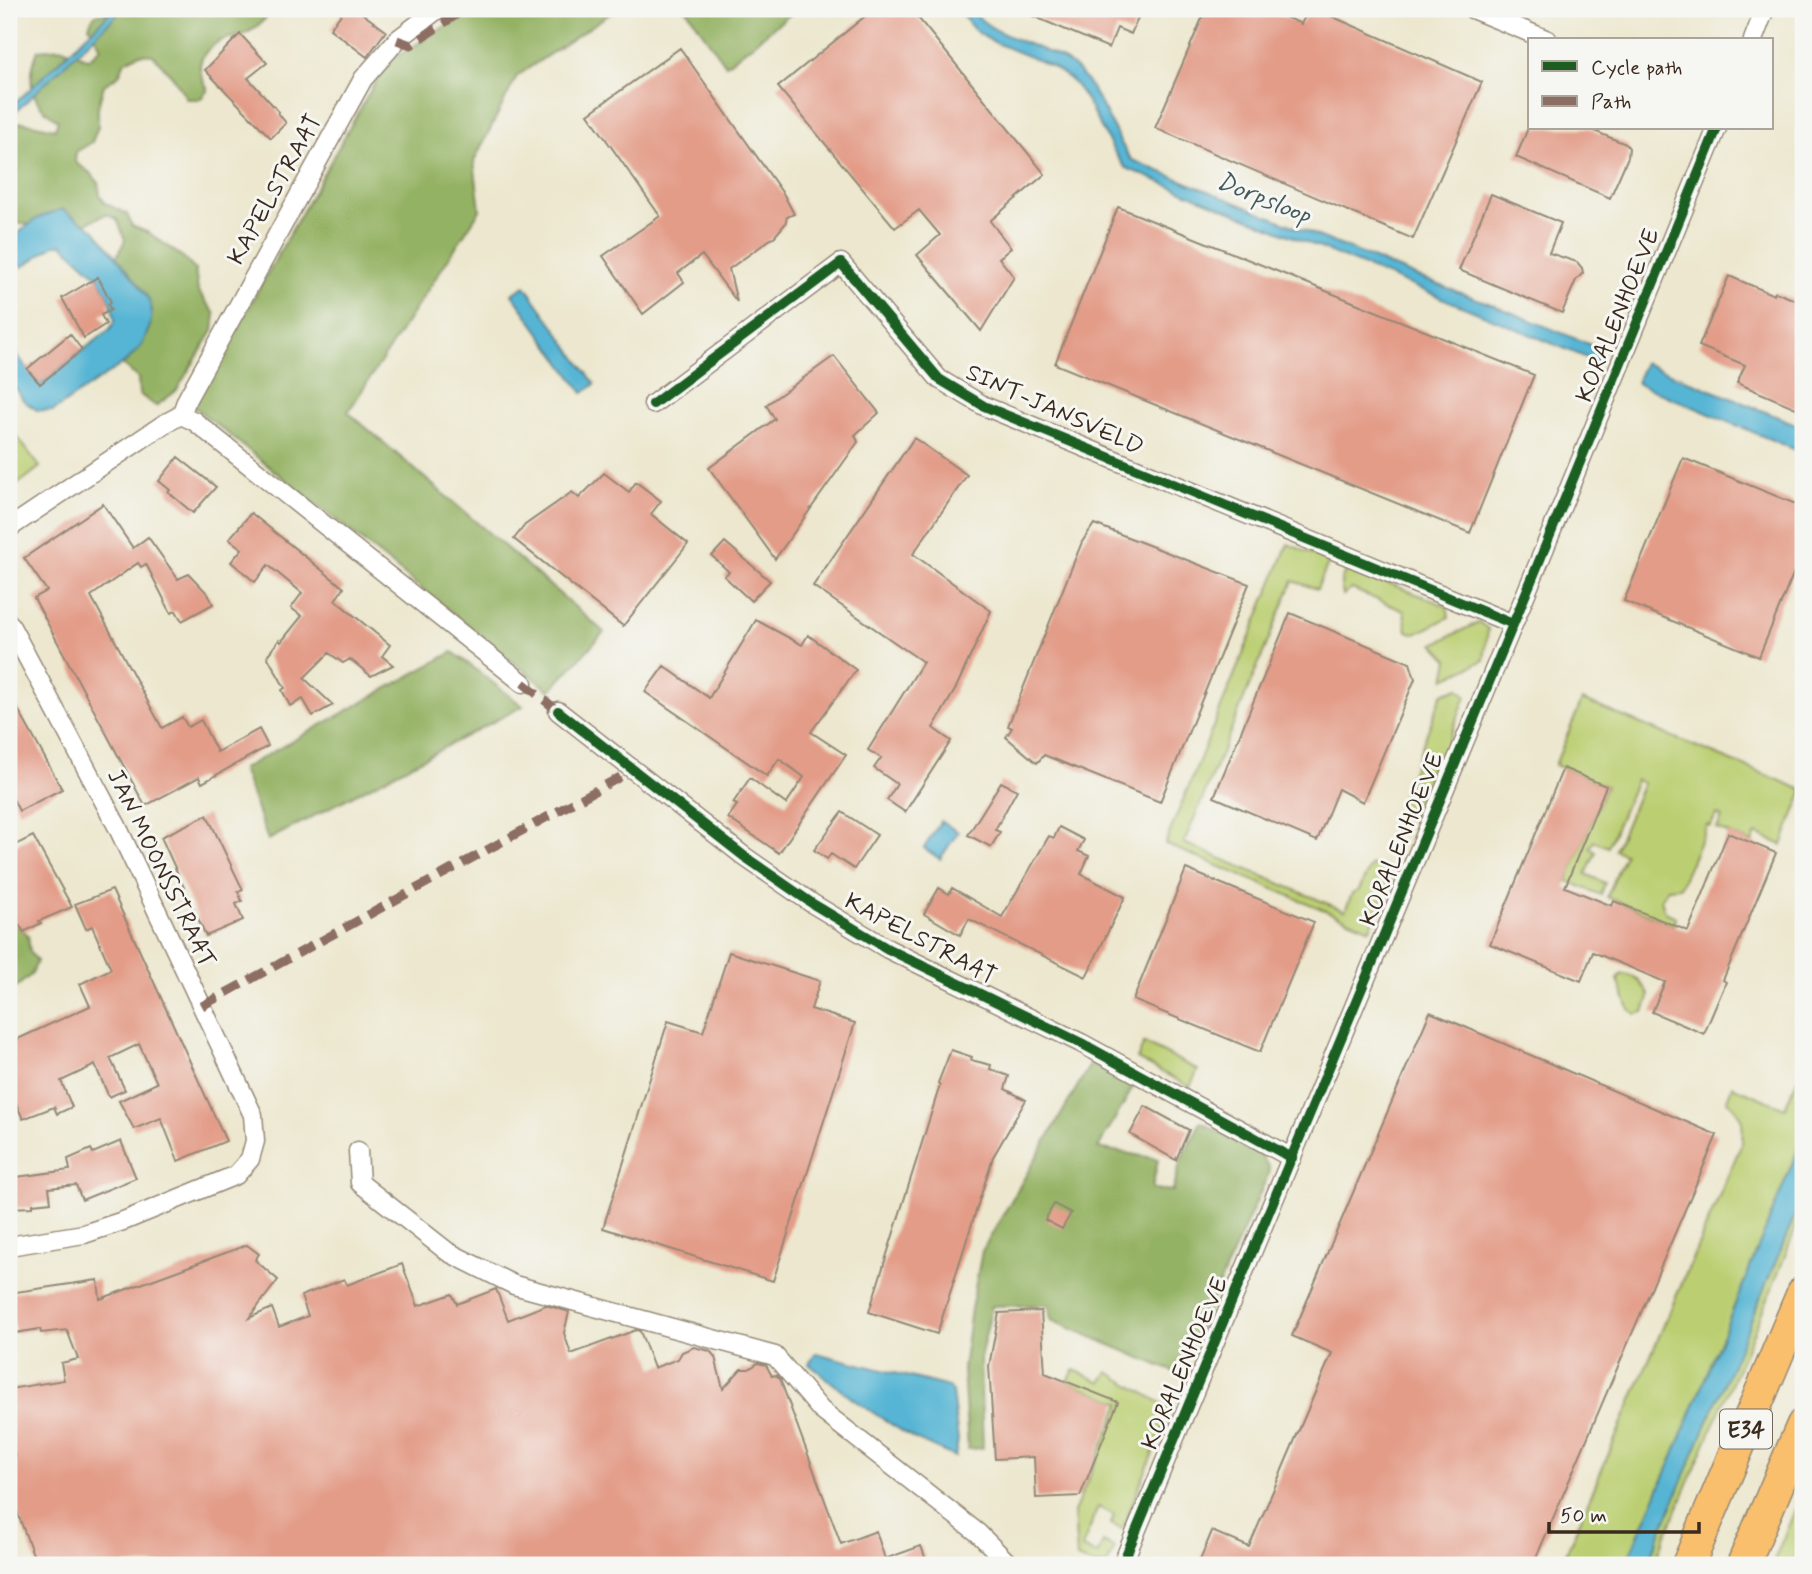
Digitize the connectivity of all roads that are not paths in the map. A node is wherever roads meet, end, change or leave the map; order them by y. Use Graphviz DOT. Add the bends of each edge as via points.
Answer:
graph roads {
  1 [pos="438,9"];
  2 [pos="1472,9"];
  3 [pos="1765,9"];
  4 [pos="1543,38"];
  5 [pos="1754,38"];
  6 [pos="1716,130"];
  7 [pos="653,404"];
  8 [pos="181,415"];
  9 [pos="9,528"];
  10 [pos="9,623"];
  11 [pos="1513,625"];
  12 [pos="523,683"];
  13 [pos="558,710"];
  14 [pos="358,1151"];
  15 [pos="1292,1158"];
  16 [pos="9,1246"];
  17 [pos="1803,1293"];
  18 [pos="1803,1425"];
  19 [pos="1010,1565"];
  20 [pos="1122,1565"];
  21 [pos="1688,1565"];
  22 [pos="1743,1565"];
  1 -- 8 [label="street, KAPELSTRAAT" via="397,40 363,79"];
  2 -- 4 [label="street"];
  3 -- 5 [label="street"];
  6 -- 11 [label="street, KORALENHOEVE"];
  7 -- 11 [label="street, SINT-JANSVELD" via="841,263 939,379 985,406"];
  8 -- 9 [label="street"];
  8 -- 12 [label="street"];
  10 -- 16 [label="street, JAN MOONSSTRAAT" via="144,880 253,1115 255,1141 250,1159 236,1175 84,1234"];
  11 -- 15 [label="street, KORALENHOEVE"];
  13 -- 15 [label="street, KAPELSTRAAT" via="745,857 813,904 888,948 1081,1043"];
  14 -- 19 [label="street" via="360,1183 448,1252 514,1285 775,1356 821,1410 978,1533"];
  15 -- 20 [label="street, KORALENHOEVE"];
  17 -- 21 [label="highway, E34"];
  18 -- 22 [label="highway, E34"];
}
